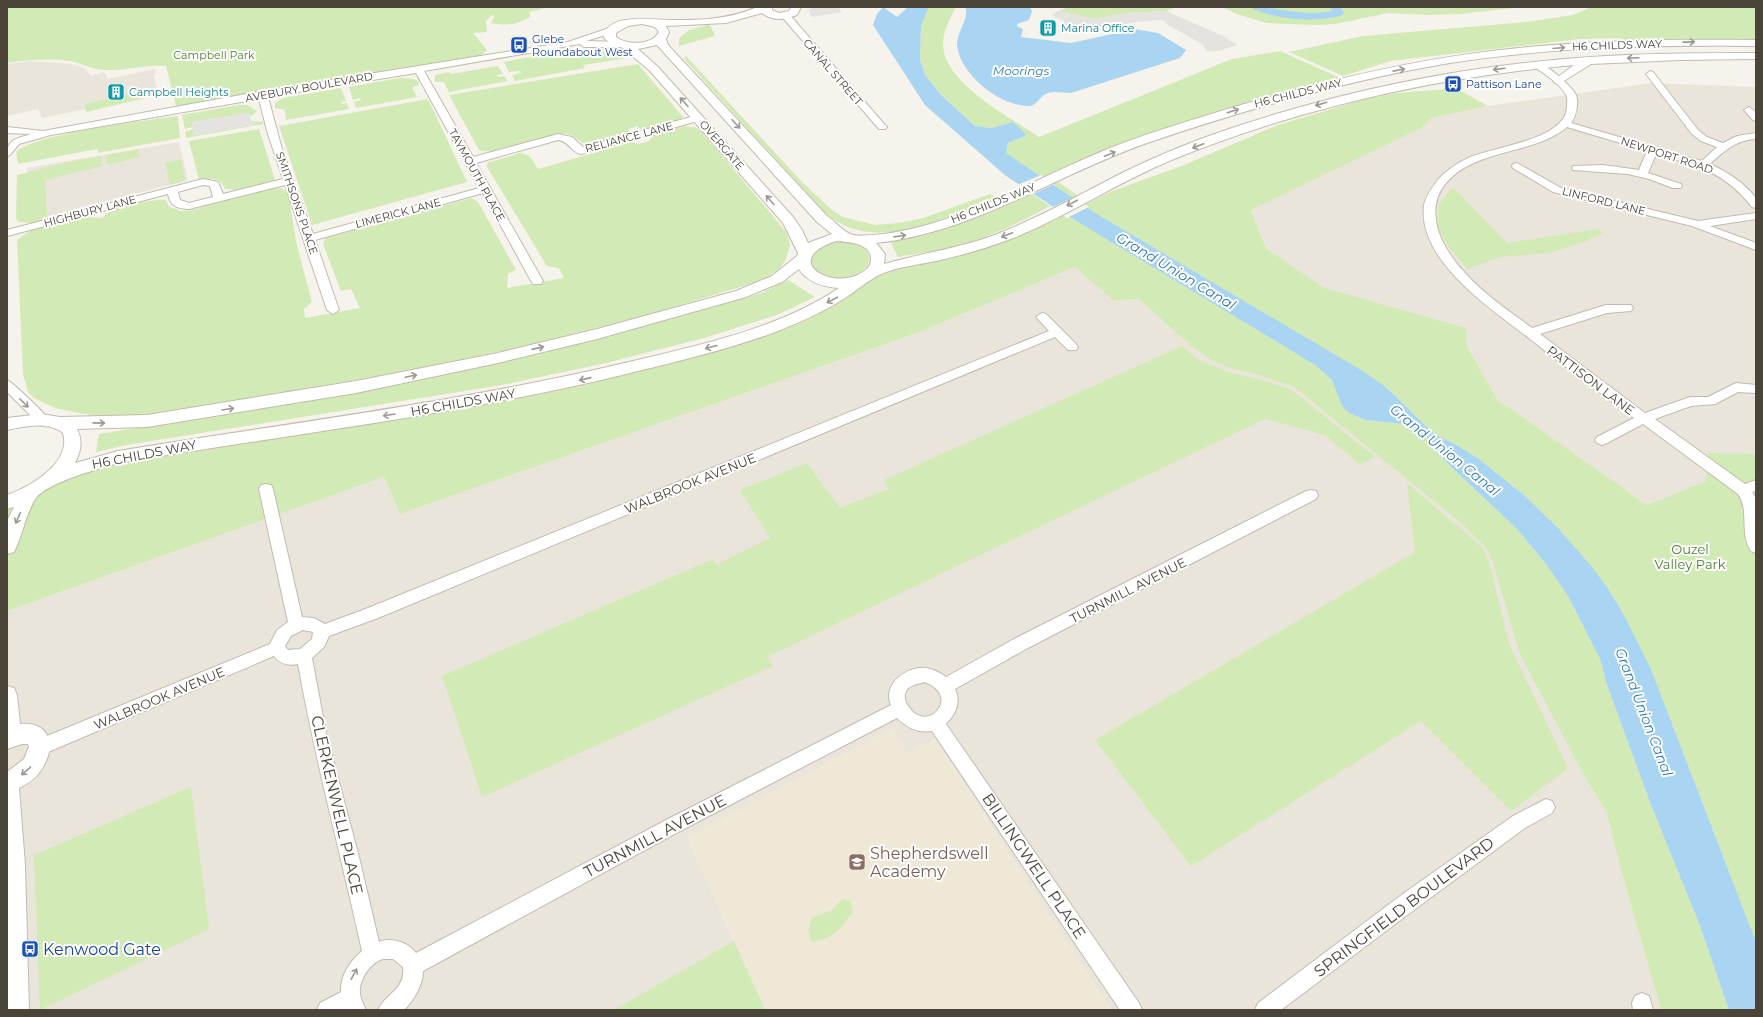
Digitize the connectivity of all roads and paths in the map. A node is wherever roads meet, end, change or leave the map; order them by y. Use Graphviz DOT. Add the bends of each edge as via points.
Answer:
graph roads {
  1 [pos="766,7"];
  2 [pos="796,7"];
  3 [pos="745,16"];
  4 [pos="781,16"];
  5 [pos="654,23"];
  6 [pos="698,23"];
  7 [pos="612,30"];
  8 [pos="663,41"];
  9 [pos="1756,43"];
  10 [pos="570,44"];
  11 [pos="623,45"];
  12 [pos="1520,51"];
  13 [pos="1756,56"];
  14 [pos="1589,61"];
  15 [pos="1538,65"];
  16 [pos="418,69"];
  17 [pos="1650,74"];
  18 [pos="1559,81"];
  19 [pos="263,94"];
  20 [pos="1749,110"];
  21 [pos="698,118"];
  22 [pos="1756,118"];
  23 [pos="1566,124"];
  24 [pos="882,127"];
  25 [pos="7,130"];
  26 [pos="19,131"];
  27 [pos="49,132"];
  28 [pos="1756,136"];
  29 [pos="13,144"];
  30 [pos="1722,146"];
  31 [pos="1653,149"];
  32 [pos="7,152"];
  33 [pos="470,161"];
  34 [pos="1704,165"];
  35 [pos="1517,166"];
  36 [pos="1577,168"];
  37 [pos="1642,174"];
  38 [pos="288,181"];
  39 [pos="1756,184"];
  40 [pos="1740,185"];
  41 [pos="1676,186"];
  42 [pos="486,189"];
  43 [pos="172,190"];
  44 [pos="219,198"];
  45 [pos="1756,205"];
  46 [pos="1756,216"];
  47 [pos="1696,224"];
  48 [pos="7,233"];
  49 [pos="845,237"];
  50 [pos="310,238"];
  51 [pos="861,240"];
  52 [pos="1756,247"];
  53 [pos="804,256"];
  54 [pos="868,276"];
  55 [pos="537,281"];
  56 [pos="1627,308"];
  57 [pos="333,310"];
  58 [pos="1042,317"];
  59 [pos="1056,332"];
  60 [pos="1530,333"];
  61 [pos="1072,347"];
  62 [pos="7,384"];
  63 [pos="1756,389"];
  64 [pos="1644,418"];
  65 [pos="42,419"];
  66 [pos="60,423"];
  67 [pos="7,424"];
  68 [pos="1602,440"];
  69 [pos="48,480"];
  70 [pos="1749,487"];
  71 [pos="266,489"];
  72 [pos="31,491"];
  73 [pos="1311,495"];
  74 [pos="7,502"];
  75 [pos="7,547"];
  76 [pos="1756,547"];
  77 [pos="296,625"];
  78 [pos="322,632"];
  79 [pos="277,648"];
  80 [pos="304,656"];
  81 [pos="945,686"];
  82 [pos="7,695"];
  83 [pos="898,709"];
  84 [pos="936,722"];
  85 [pos="9,737"];
  86 [pos="41,748"];
  87 [pos="8,782"];
  88 [pos="1546,807"];
  89 [pos="372,955"];
  90 [pos="412,966"];
  91 [pos="353,1004"];
  92 [pos="16,1010"];
  93 [pos="327,1010"];
  94 [pos="388,1010"];
  95 [pos="1132,1010"];
  96 [pos="1265,1010"];
  1 -- 3 [label="street"];
  1 -- 4 [label="street" via="768,13"];
  2 -- 4 [label="street" via="794,13"];
  3 -- 4 [label="street"];
  3 -- 6 [label="street"];
  4 -- 24 [label="street, CANAL STREET"];
  5 -- 6 [label="street"];
  5 -- 7 [label="street" via="628,23"];
  5 -- 8 [label="street, OVERGATE" via="663,28"];
  6 -- 8 [label="street"];
  7 -- 10 [label="street, AVEBURY BOULEVARD"];
  7 -- 11 [label="street, OVERGATE" via="610,38"];
  8 -- 11 [label="street" via="645,45"];
  8 -- 49 [label="street, OVERGATE, one-way" via="681,65 822,219"];
  12 -- 9 [label="street, H6 CHILDS WAY, one-way" via="1605,44"];
  10 -- 11 [label="street, AVEBURY BOULEVARD"];
  10 -- 16 [label="street, AVEBURY BOULEVARD"];
  21 -- 11 [label="street, OVERGATE, one-way" via="654,69"];
  12 -- 15 [label="street"];
  51 -- 12 [label="street, H6 CHILDS WAY, one-way" via="926,230 1014,196 1141,141 1247,106 1360,78 1450,60"];
  13 -- 14 [label="street, H6 CHILDS WAY, one-way"];
  14 -- 15 [label="street, H6 CHILDS WAY"];
  14 -- 18 [label="street"];
  15 -- 18 [label="street"];
  15 -- 54 [label="street, H6 CHILDS WAY, one-way" via="1468,73 1358,94 1266,120 1167,157 1042,219 991,241 957,252 890,266"];
  16 -- 19 [label="street, AVEBURY BOULEVARD"];
  16 -- 33 [label="street, TAYMOUTH PLACE"];
  17 -- 30 [label="street, NEWPORT ROAD" via="1695,132 1704,139"];
  18 -- 23 [label="street" via="1572,95 1571,116"];
  19 -- 27 [label="street, AVEBURY BOULEVARD"];
  19 -- 38 [label="street, SMITHSONS PLACE"];
  20 -- 22 [label="street"];
  21 -- 33 [label="street, RELIANCE LANE" via="581,151 569,139 558,137"];
  53 -- 21 [label="street, OVERGATE, one-way" via="795,230 788,220"];
  23 -- 31 [label="street, NEWPORT ROAD"];
  23 -- 60 [label="street, PATTISON LANE" via="1532,142 1466,161 1443,179 1432,194 1430,213 1433,231 1445,256 1493,305"];
  25 -- 26 [label="street, AVEBURY BOULEVARD"];
  26 -- 27 [label="street, AVEBURY BOULEVARD"];
  26 -- 29 [label="street" via="22,135"];
  27 -- 29 [label="street, AVEBURY BOULEVARD"];
  28 -- 30 [label="street" via="1736,139"];
  29 -- 32 [label="street"];
  30 -- 34 [label="street"];
  31 -- 34 [label="street, NEWPORT ROAD"];
  31 -- 37 [label="street"];
  33 -- 42 [label="street, TAYMOUTH PLACE"];
  34 -- 40 [label="street, NEWPORT ROAD" via="1725,174"];
  35 -- 47 [label="street, LINFORD LANE" via="1557,190"];
  36 -- 37 [label="street" via="1610,169"];
  37 -- 41 [label="street"];
  38 -- 44 [label="street"];
  38 -- 50 [label="street, SMITHSONS PLACE"];
  39 -- 40 [label="street"];
  40 -- 45 [label="street, NEWPORT ROAD"];
  42 -- 50 [label="street, LIMERICK LANE"];
  42 -- 55 [label="street, TAYMOUTH PLACE"];
  43 -- 44 [label="street, HIGHBURY LANE" via="210,182 214,184"];
  43 -- 44 [label="street" via="173,200 180,206"];
  43 -- 48 [label="street, HIGHBURY LANE"];
  46 -- 47 [label="street, LINFORD LANE"];
  47 -- 52 [label="street, LINFORD LANE"];
  49 -- 51 [label="street"];
  49 -- 53 [label="street" via="821,241 810,247"];
  50 -- 57 [label="street, SMITHSONS PLACE"];
  51 -- 54 [label="street" via="870,245 878,259 877,266"];
  53 -- 54 [label="street" via="803,266 807,272 822,281 844,284"];
  66 -- 53 [label="street, one-way" via="110,424 147,421 356,387 498,358 597,334 741,294 777,278"];
  54 -- 69 [label="street, H6 CHILDS WAY, one-way" via="841,296 799,318 732,341 628,368 486,399 118,457"];
  56 -- 60 [label="street" via="1606,308"];
  58 -- 59 [label="street"];
  59 -- 61 [label="street"];
  59 -- 78 [label="street, WALBROOK AVENUE" via="418,595"];
  60 -- 64 [label="street, PATTISON LANE" via="1568,364"];
  62 -- 65 [label="street, one-way"];
  63 -- 64 [label="street" via="1736,387 1710,401 1690,402"];
  64 -- 68 [label="street"];
  64 -- 70 [label="street, PATTISON LANE"];
  65 -- 66 [label="street"];
  65 -- 67 [label="street"];
  66 -- 69 [label="street" via="70,430 73,441 71,453 62,467"];
  69 -- 72 [label="street"];
  70 -- 76 [label="street, PATTISON LANE" via="1752,541"];
  71 -- 77 [label="street"];
  72 -- 74 [label="street"];
  72 -- 75 [label="street, one-way" via="17,518"];
  73 -- 81 [label="street, TURNMILL AVENUE" via="1020,644"];
  77 -- 78 [label="street" via="316,624"];
  77 -- 79 [label="street" via="282,635"];
  78 -- 80 [label="street" via="316,648"];
  79 -- 80 [label="street" via="284,657"];
  79 -- 86 [label="street, WALBROOK AVENUE"];
  80 -- 89 [label="street, CLERKENWELL PLACE" via="318,733"];
  81 -- 83 [label="street" via="925,675 910,678 903,682 896,695"];
  81 -- 84 [label="street" via="950,702 948,710"];
  82 -- 85 [label="street"];
  83 -- 84 [label="street" via="906,718 918,724"];
  83 -- 90 [label="street, TURNMILL AVENUE" via="667,828"];
  84 -- 95 [label="street, BILLINGWELL PLACE"];
  85 -- 86 [label="street" via="29,734 36,736"];
  86 -- 87 [label="street, one-way" via="35,763"];
  87 -- 92 [label="street" via="13,866"];
  88 -- 96 [label="street, SPRINGFIELD BOULEVARD" via="1518,822"];
  89 -- 90 [label="street" via="382,950 393,949 405,955"];
  91 -- 89 [label="street, one-way" via="351,979 360,965"];
  90 -- 94 [label="street" via="410,986 404,997"];
  91 -- 93 [label="street"];
}
